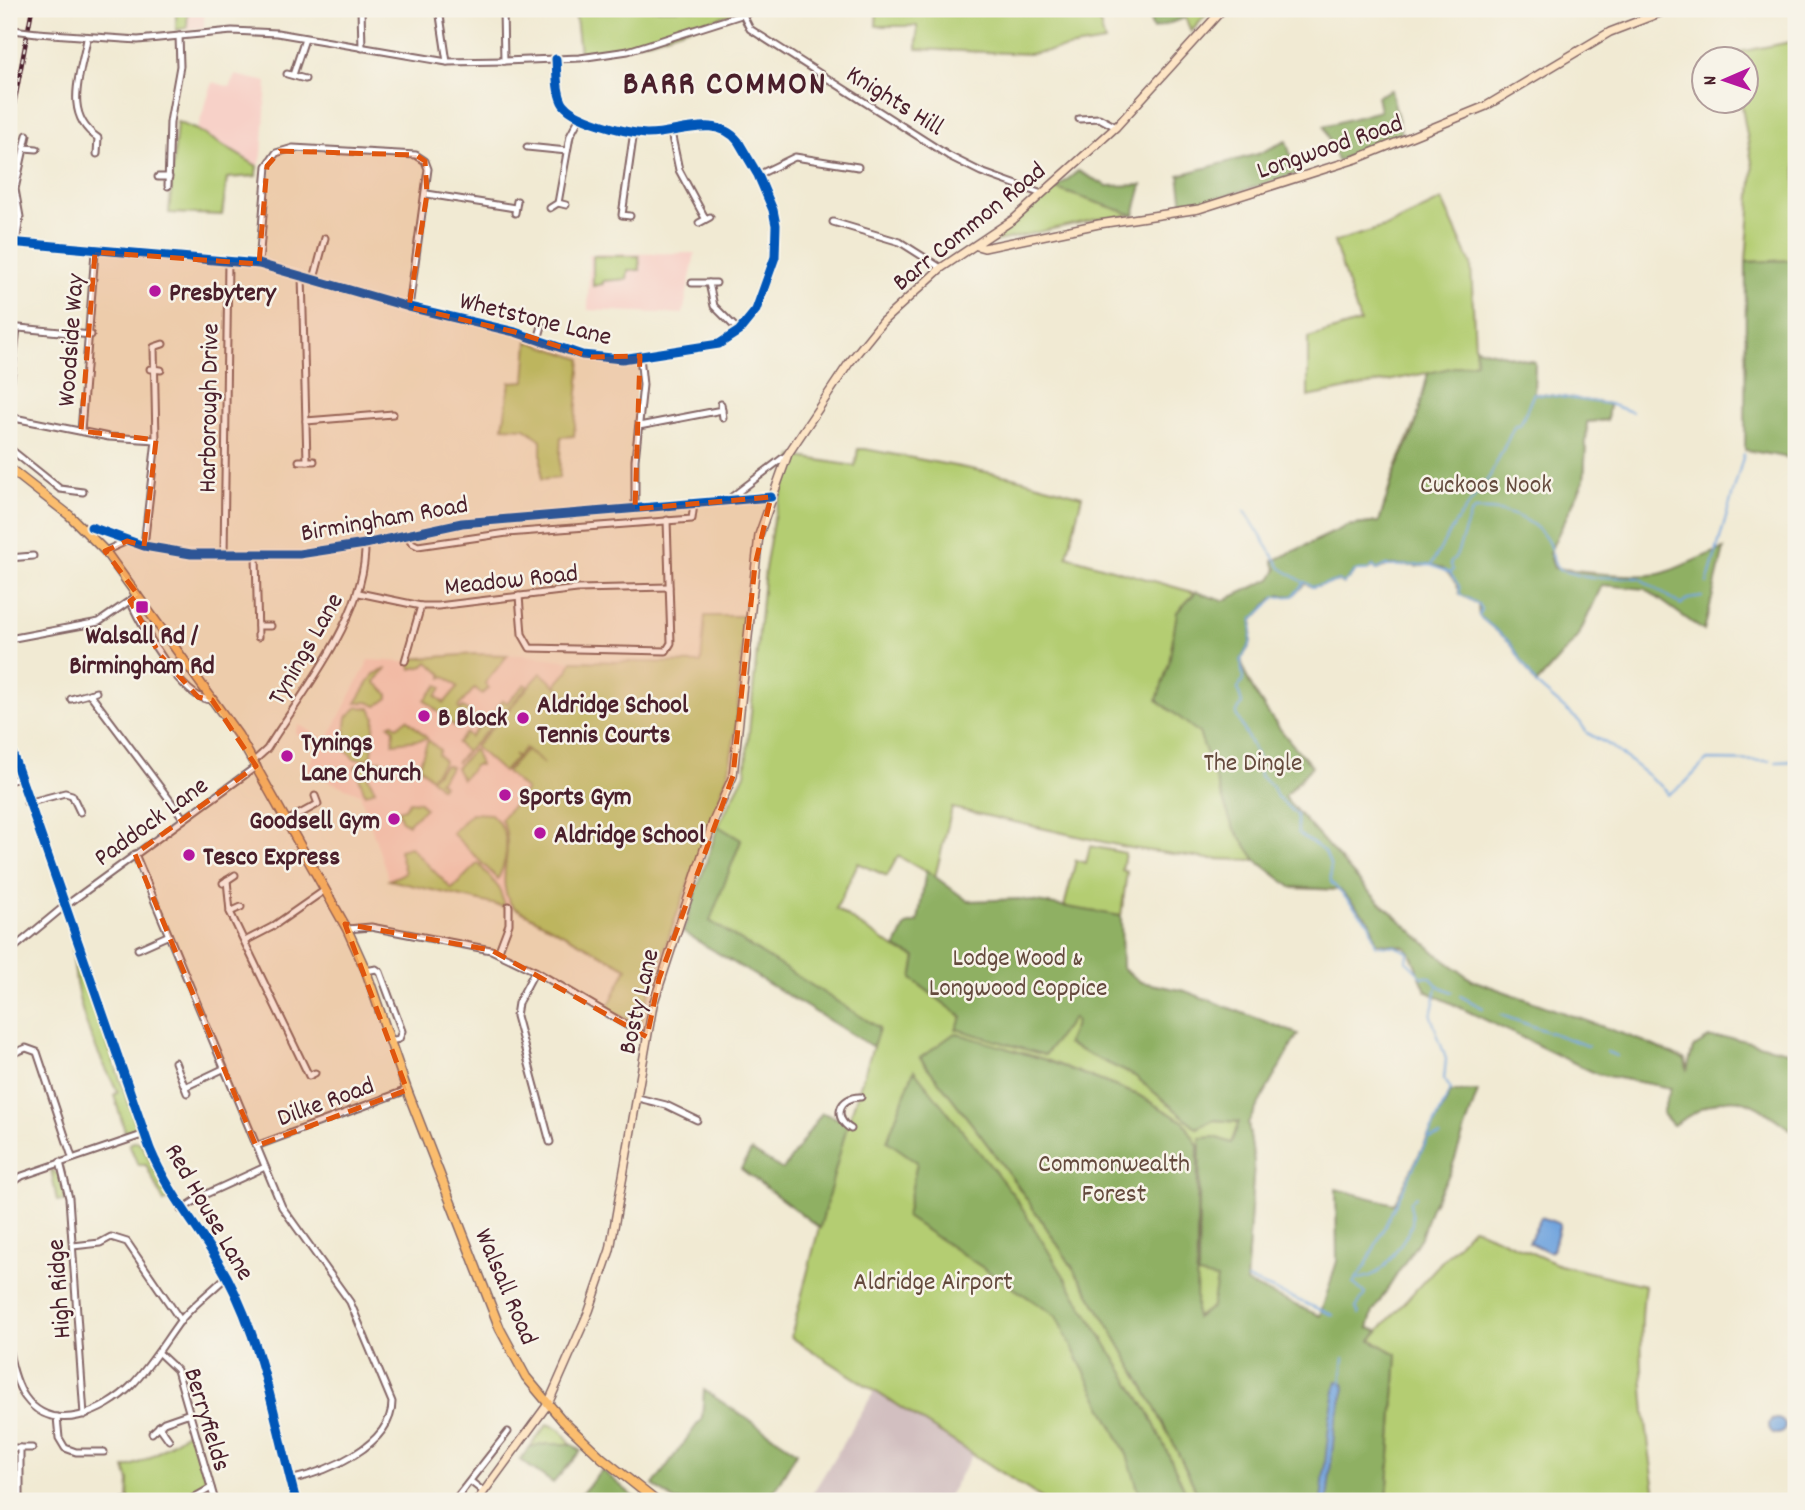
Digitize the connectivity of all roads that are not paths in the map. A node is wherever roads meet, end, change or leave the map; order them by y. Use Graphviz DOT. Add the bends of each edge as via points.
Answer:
graph roads {
  1 [pos="361,9"];
  2 [pos="439,9"];
  3 [pos="503,9"];
  4 [pos="760,9"];
  5 [pos="1223,9"];
  6 [pos="1670,9"];
  7 [pos="743,15"];
  8 [pos="11,30"];
  9 [pos="179,36"];
  10 [pos="87,39"];
  11 [pos="305,39"];
  12 [pos="362,48"];
  13 [pos="556,59"];
  14 [pos="504,61"];
  15 [pos="447,62"];
  16 [pos="305,79"];
  17 [pos="580,117"];
  18 [pos="1079,119"];
  19 [pos="1116,127"];
  20 [pos="634,131"];
  21 [pos="671,132"];
  22 [pos="27,135"];
  23 [pos="527,147"];
  24 [pos="24,148"];
  25 [pos="37,149"];
  26 [pos="567,150"];
  27 [pos="97,154"];
  28 [pos="846,163"];
  29 [pos="858,167"];
  30 [pos="845,172"];
  31 [pos="758,175"];
  32 [pos="158,177"];
  33 [pos="169,177"];
  34 [pos="168,186"];
  35 [pos="427,194"];
  36 [pos="1042,194"];
  37 [pos="558,203"];
  38 [pos="566,205"];
  39 [pos="515,207"];
  40 [pos="550,208"];
  41 [pos="630,216"];
  42 [pos="833,222"];
  43 [pos="699,223"];
  44 [pos="9,242"];
  45 [pos="16,243"];
  46 [pos="332,245"];
  47 [pos="977,246"];
  48 [pos="95,252"];
  49 [pos="228,261"];
  50 [pos="259,264"];
  51 [pos="941,268"];
  52 [pos="302,276"];
  53 [pos="314,279"];
  54 [pos="692,283"];
  55 [pos="716,283"];
  56 [pos="709,284"];
  57 [pos="409,307"];
  58 [pos="542,326"];
  59 [pos="9,327"];
  60 [pos="17,328"];
  61 [pos="739,331"];
  62 [pos="90,335"];
  63 [pos="538,340"];
  64 [pos="163,344"];
  65 [pos="640,356"];
  66 [pos="9,396"];
  67 [pos="393,414"];
  68 [pos="9,418"];
  69 [pos="723,418"];
  70 [pos="306,421"];
  71 [pos="639,426"];
  72 [pos="81,431"];
  73 [pos="156,440"];
  74 [pos="9,449"];
  75 [pos="788,454"];
  76 [pos="299,461"];
  77 [pos="307,461"];
  78 [pos="314,461"];
  79 [pos="9,468"];
  80 [pos="83,492"];
  81 [pos="771,497"];
  82 [pos="726,501"];
  83 [pos="694,504"];
  84 [pos="635,509"];
  85 [pos="667,520"];
  86 [pos="9,526"];
  87 [pos="92,527"];
  88 [pos="407,535"];
  89 [pos="127,541"];
  90 [pos="365,544"];
  91 [pos="144,546"];
  92 [pos="105,551"];
  93 [pos="224,555"];
  94 [pos="33,556"];
  95 [pos="256,556"];
  96 [pos="10,558"];
  97 [pos="669,587"];
  98 [pos="359,593"];
  99 [pos="519,596"];
  100 [pos="134,598"];
  101 [pos="421,606"];
  102 [pos="258,626"];
  103 [pos="271,626"];
  104 [pos="258,636"];
  105 [pos="9,639"];
  106 [pos="405,661"];
  107 [pos="72,699"];
  108 [pos="212,700"];
  109 [pos="9,744"];
  110 [pos="255,763"];
  111 [pos="19,778"];
  112 [pos="9,781"];
  113 [pos="315,796"];
  114 [pos="27,803"];
  115 [pos="68,810"];
  116 [pos="184,820"];
  117 [pos="287,821"];
  118 [pos="135,854"];
  119 [pos="235,875"];
  120 [pos="325,890"];
  121 [pos="65,906"];
  122 [pos="509,906"];
  123 [pos="241,907"];
  124 [pos="230,912"];
  125 [pos="347,929"];
  126 [pos="167,936"];
  127 [pos="245,940"];
  128 [pos="138,949"];
  129 [pos="9,952"];
  130 [pos="498,953"];
  131 [pos="366,971"];
  132 [pos="535,971"];
  133 [pos="647,1037"];
  134 [pos="390,1041"];
  135 [pos="9,1055"];
  136 [pos="175,1062"];
  137 [pos="222,1069"];
  138 [pos="315,1073"];
  139 [pos="407,1090"];
  140 [pos="861,1097"];
  141 [pos="638,1098"];
  142 [pos="697,1121"];
  143 [pos="851,1129"];
  144 [pos="555,1131"];
  145 [pos="547,1132"];
  146 [pos="145,1134"];
  147 [pos="550,1142"];
  148 [pos="256,1146"];
  149 [pos="72,1157"];
  150 [pos="61,1162"];
  151 [pos="265,1167"];
  152 [pos="9,1185"];
  153 [pos="181,1210"];
  154 [pos="73,1246"];
  155 [pos="227,1276"];
  156 [pos="181,1321"];
  157 [pos="9,1352"];
  158 [pos="160,1354"];
  159 [pos="548,1404"];
  160 [pos="190,1413"];
  161 [pos="84,1415"];
  162 [pos="57,1417"];
  163 [pos="159,1426"];
  164 [pos="508,1432"];
  165 [pos="152,1433"];
  166 [pos="169,1440"];
  167 [pos="10,1448"];
  168 [pos="20,1448"];
  169 [pos="32,1448"];
  170 [pos="94,1452"];
  171 [pos="104,1452"];
  172 [pos="94,1461"];
  173 [pos="290,1480"];
  174 [pos="470,1481"];
  175 [pos="211,1488"];
  176 [pos="484,1492"];
  177 [pos="20,1501"];
  178 [pos="122,1501"];
  179 [pos="128,1501"];
  180 [pos="188,1501"];
  181 [pos="215,1501"];
  182 [pos="296,1501"];
  183 [pos="454,1501"];
  184 [pos="477,1501"];
  185 [pos="656,1501"];
  1 -- 12 [label="street"];
  2 -- 15 [label="street"];
  3 -- 14 [label="street"];
  4 -- 7 [label="street"];
  5 -- 19 [label="main road, Barr Common Road"];
  6 -- 47 [label="main road, Longwood Road" via="1610,32 1486,106 1420,135 1282,184 1189,212"];
  7 -- 13 [label="street" via="628,51"];
  7 -- 36 [label="street, Knights Hill" via="750,29 949,156"];
  8 -- 10 [label="street, bridge"];
  9 -- 10 [label="street"];
  9 -- 11 [label="street" via="276,33"];
  9 -- 33 [label="street"];
  10 -- 27 [label="street" via="76,108 83,127 98,138"];
  11 -- 12 [label="street"];
  11 -- 16 [label="street" via="290,75"];
  12 -- 15 [label="street"];
  13 -- 14 [label="street"];
  13 -- 17 [label="street" via="561,100"];
  14 -- 15 [label="street"];
  17 -- 20 [label="street, Whetstone Lane"];
  17 -- 26 [label="street"];
  18 -- 19 [label="street" via="1099,118"];
  19 -- 36 [label="main road, Barr Common Road"];
  20 -- 21 [label="street, Whetstone Lane"];
  20 -- 41 [label="street" via="622,215"];
  21 -- 31 [label="street, Whetstone Lane" via="712,126 732,133"];
  21 -- 43 [label="street" via="679,170 708,218"];
  22 -- 24 [label="street"];
  23 -- 26 [label="street"];
  24 -- 25 [label="street"];
  24 -- 45 [label="street" via="15,189 20,217"];
  26 -- 37 [label="street"];
  28 -- 29 [label="street"];
  28 -- 30 [label="street"];
  28 -- 31 [label="street" via="795,157"];
  31 -- 61 [label="street, Whetstone Lane" via="773,210 778,241 767,285 756,310"];
  32 -- 33 [label="street"];
  33 -- 34 [label="street"];
  35 -- 39 [label="street"];
  35 -- 50 [label="street" via="428,169 416,155 282,150 267,166"];
  35 -- 57 [label="street"];
  36 -- 47 [label="main road, Barr Common Road"];
  37 -- 38 [label="street"];
  37 -- 40 [label="street"];
  42 -- 51 [label="street" via="900,242"];
  44 -- 45 [label="street, Whetstone Lane"];
  45 -- 48 [label="street, Whetstone Lane"];
  46 -- 53 [label="street" via="324,241"];
  47 -- 51 [label="main road, Barr Common Road"];
  48 -- 49 [label="street, Whetstone Lane"];
  48 -- 62 [label="street, Woodside Way"];
  49 -- 50 [label="street, Whetstone Lane"];
  49 -- 93 [label="street, Harborough Drive"];
  50 -- 52 [label="street, Whetstone Lane"];
  51 -- 75 [label="main road, Barr Common Road" via="866,341"];
  52 -- 53 [label="street, Whetstone Lane"];
  52 -- 70 [label="street"];
  53 -- 57 [label="street, Whetstone Lane"];
  54 -- 56 [label="street"];
  55 -- 56 [label="street"];
  56 -- 61 [label="street" via="714,306"];
  57 -- 63 [label="street, Whetstone Lane"];
  58 -- 63 [label="street"];
  59 -- 60 [label="street"];
  60 -- 62 [label="street"];
  60 -- 66 [label="street"];
  61 -- 65 [label="street, Whetstone Lane" via="719,344"];
  62 -- 72 [label="street, Woodside Way"];
  63 -- 65 [label="street, Whetstone Lane" via="599,359"];
  64 -- 73 [label="street" via="153,345"];
  65 -- 71 [label="street"];
  67 -- 70 [label="street"];
  68 -- 72 [label="street"];
  69 -- 71 [label="street" via="722,407"];
  70 -- 77 [label="street"];
  71 -- 84 [label="street"];
  72 -- 73 [label="street"];
  73 -- 91 [label="street"];
  74 -- 80 [label="street" via="69,495"];
  75 -- 81 [label="main road, Barr Common Road"];
  75 -- 82 [label="street"];
  76 -- 77 [label="street"];
  77 -- 78 [label="street"];
  79 -- 92 [label="main road, Walsall Road"];
  81 -- 82 [label="street, Birmingham Road"];
  81 -- 133 [label="main road, Bosty Lane" via="759,535 733,776 659,979"];
  82 -- 83 [label="street, Birmingham Road"];
  83 -- 84 [label="street, Birmingham Road"];
  83 -- 85 [label="street, Birmingham Road" via="692,519"];
  84 -- 88 [label="street, Birmingham Road" via="474,521"];
  85 -- 88 [label="street, Birmingham Road" via="506,533 418,546"];
  85 -- 97 [label="street"];
  86 -- 96 [label="street"];
  87 -- 89 [label="street, Birmingham Road"];
  88 -- 90 [label="street, Birmingham Road"];
  89 -- 91 [label="street, Birmingham Road"];
  89 -- 92 [label="street"];
  90 -- 95 [label="street, Birmingham Road"];
  90 -- 98 [label="street, Tynings Lane"];
  91 -- 93 [label="street, Birmingham Road"];
  92 -- 100 [label="main road, Walsall Road"];
  93 -- 95 [label="street, Birmingham Road"];
  94 -- 96 [label="street"];
  95 -- 102 [label="street"];
  97 -- 99 [label="street, Meadow Road"];
  97 -- 99 [label="street" via="671,643 662,653 530,648 522,634"];
  98 -- 101 [label="street, Meadow Road"];
  98 -- 110 [label="street, Tynings Lane" via="337,638"];
  99 -- 101 [label="street, Meadow Road"];
  100 -- 105 [label="street" via="99,622"];
  100 -- 108 [label="main road, Walsall Road"];
  100 -- 108 [label="street, Walsall Road" via="144,631 178,676 198,697"];
  101 -- 106 [label="street"];
  102 -- 103 [label="street"];
  102 -- 104 [label="street"];
  107 -- 116 [label="street" via="93,693"];
  108 -- 110 [label="main road, Walsall Road"];
  109 -- 111 [label="street, Red House Lane"];
  110 -- 116 [label="street, Paddock Lane"];
  110 -- 117 [label="main road, Walsall Road"];
  111 -- 112 [label="street"];
  111 -- 114 [label="street, Red House Lane"];
  113 -- 117 [label="street" via="322,802"];
  114 -- 115 [label="street" via="65,793 72,795 79,809"];
  114 -- 121 [label="street, Red House Lane"];
  116 -- 118 [label="street, Paddock Lane"];
  117 -- 120 [label="main road, Walsall Road"];
  118 -- 121 [label="street, Paddock Lane"];
  118 -- 126 [label="street"];
  119 -- 124 [label="street" via="225,881"];
  120 -- 125 [label="main road, Walsall Road"];
  120 -- 127 [label="street"];
  121 -- 129 [label="street, Paddock Lane"];
  121 -- 146 [label="street, Red House Lane"];
  122 -- 130 [label="street" via="509,923"];
  123 -- 124 [label="street"];
  124 -- 127 [label="street"];
  125 -- 130 [label="street" via="364,926 418,934"];
  125 -- 131 [label="main road, Walsall Road"];
  126 -- 128 [label="street"];
  126 -- 137 [label="street"];
  127 -- 138 [label="street" via="309,1076"];
  130 -- 132 [label="street"];
  131 -- 134 [label="main road, Walsall Road"];
  131 -- 134 [label="street, Walsall Road" via="380,972 402,1031 401,1037"];
  132 -- 133 [label="street"];
  132 -- 145 [label="street" via="516,1016"];
  133 -- 141 [label="main road, Bosty Lane"];
  134 -- 139 [label="main road, Walsall Road"];
  135 -- 149 [label="street" via="26,1048 37,1052"];
  136 -- 137 [label="street" via="186,1090"];
  137 -- 148 [label="street"];
  139 -- 148 [label="street, Dilke Road"];
  139 -- 159 [label="main road, Walsall Road" via="500,1329 526,1377"];
  140 -- 143 [label="street" via="844,1102 839,1112"];
  141 -- 142 [label="street" via="666,1105"];
  141 -- 159 [label="main road, Bosty Lane" via="610,1250"];
  144 -- 145 [label="street"];
  145 -- 147 [label="street"];
  146 -- 149 [label="street"];
  146 -- 153 [label="street, Red House Lane"];
  148 -- 151 [label="street"];
  149 -- 150 [label="street"];
  150 -- 152 [label="street"];
  150 -- 154 [label="street, High Ridge"];
  151 -- 153 [label="street"];
  151 -- 173 [label="street" via="290,1221 349,1302 392,1402 390,1415 362,1450 333,1467"];
  153 -- 155 [label="street, Red House Lane"];
  154 -- 156 [label="street" via="111,1237 127,1242"];
  154 -- 161 [label="street, High Ridge"];
  155 -- 156 [label="street"];
  155 -- 173 [label="street, Red House Lane" via="253,1336"];
  156 -- 158 [label="street"];
  157 -- 162 [label="street" via="26,1399"];
  158 -- 160 [label="street, Berryfields" via="177,1370"];
  158 -- 161 [label="street" via="123,1392"];
  159 -- 176 [label="main road, Bosty Lane"];
  159 -- 185 [label="main road, Walsall Road" via="580,1438"];
  160 -- 163 [label="street"];
  160 -- 175 [label="street, Berryfields"];
  161 -- 162 [label="street"];
  162 -- 170 [label="street" via="65,1448"];
  163 -- 165 [label="street"];
  163 -- 166 [label="street"];
  164 -- 174 [label="street" via="502,1446"];
  167 -- 168 [label="street"];
  168 -- 169 [label="street"];
  168 -- 177 [label="street"];
  170 -- 171 [label="street"];
  170 -- 172 [label="street"];
  173 -- 182 [label="street, Red House Lane"];
  174 -- 176 [label="street"];
  174 -- 183 [label="street"];
  175 -- 180 [label="street"];
  175 -- 181 [label="street, Berryfields"];
  176 -- 184 [label="main road, Bosty Lane"];
  178 -- 179 [label="street"];
}
